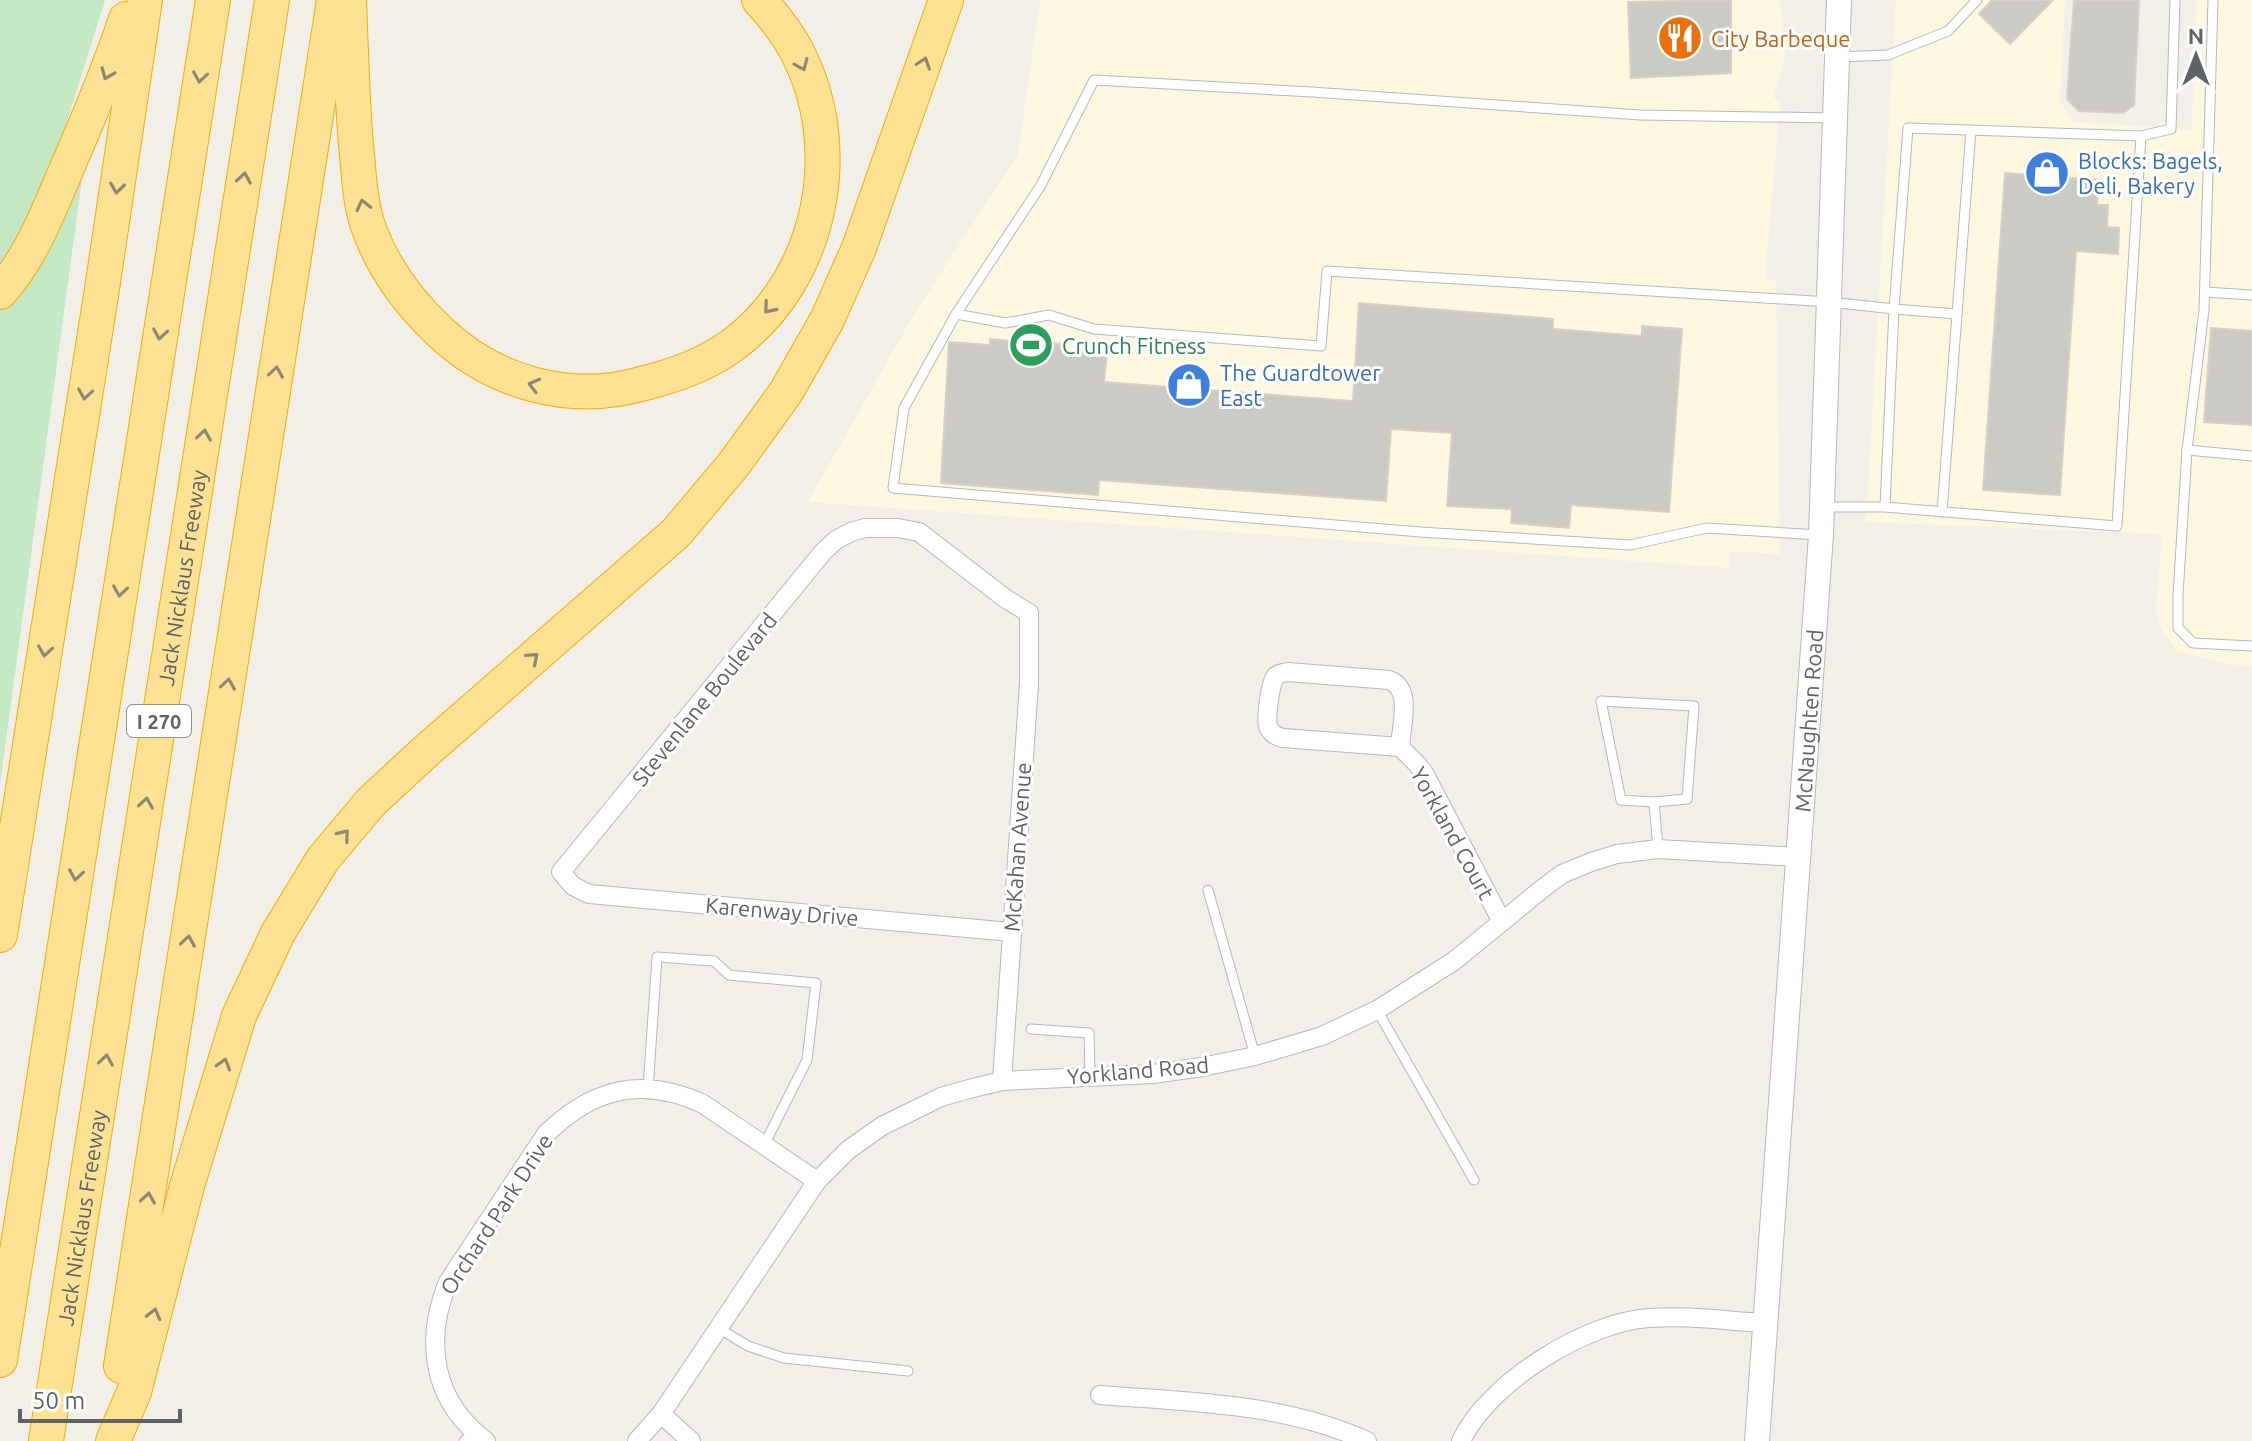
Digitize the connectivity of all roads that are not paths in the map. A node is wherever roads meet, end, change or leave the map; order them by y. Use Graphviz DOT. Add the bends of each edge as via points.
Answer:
graph roads {
  1 [pos="133,0"];
  2 [pos="145,0"];
  3 [pos="213,0"];
  4 [pos="272,0"];
  5 [pos="334,0"];
  6 [pos="349,0"];
  7 [pos="759,0"];
  8 [pos="946,0"];
  9 [pos="1839,0"];
  10 [pos="1977,0"];
  11 [pos="2175,0"];
  12 [pos="2213,0"];
  13 [pos="1968,4"];
  14 [pos="1836,57"];
  15 [pos="1835,118"];
  16 [pos="1971,130"];
  17 [pos="2141,136"];
  18 [pos="0,292"];
  19 [pos="2205,292"];
  20 [pos="2252,295"];
  21 [pos="1830,302"];
  22 [pos="1894,309"];
  23 [pos="956,314"];
  24 [pos="1957,314"];
  25 [pos="2187,450"];
  26 [pos="2252,456"];
  27 [pos="1823,507"];
  28 [pos="1885,507"];
  29 [pos="1942,512"];
  30 [pos="851,532"];
  31 [pos="1821,535"];
  32 [pos="2252,646"];
  33 [pos="1400,747"];
  34 [pos="1654,802"];
  35 [pos="1658,849"];
  36 [pos="1798,857"];
  37 [pos="561,872"];
  38 [pos="1208,890"];
  39 [pos="1502,922"];
  40 [pos="1011,932"];
  41 [pos="0,935"];
  42 [pos="1377,1010"];
  43 [pos="1031,1029"];
  44 [pos="1255,1056"];
  45 [pos="1090,1076"];
  46 [pos="1002,1081"];
  47 [pos="648,1089"];
  48 [pos="764,1145"];
  49 [pos="1474,1180"];
  50 [pos="817,1181"];
  51 [pos="1765,1323"];
  52 [pos="718,1328"];
  53 [pos="0,1360"];
  54 [pos="908,1371"];
  55 [pos="1100,1395"];
  56 [pos="661,1414"];
  57 [pos="475,1438"];
  58 [pos="46,1441"];
  59 [pos="111,1441"];
  60 [pos="637,1441"];
  61 [pos="691,1441"];
  62 [pos="1367,1441"];
  63 [pos="1461,1441"];
  64 [pos="1757,1441"];
  1 -- 18 [label="highway, one-way" via="110,68 40,231"];
  2 -- 41 [label="highway, one-way"];
  3 -- 53 [label="highway, I 270, one-way"];
  58 -- 4 [label="highway, Jack Nicklaus Freeway / I 270, one-way"];
  59 -- 5 [label="highway, one-way"];
  7 -- 6 [label="highway, one-way" via="796,49 816,105 820,198 804,254 773,305 731,346 686,371 622,390 584,392 532,385 468,354 433,326 392,275 361,198"];
  59 -- 8 [label="highway, one-way" via="134,1392 187,1186 239,1016 278,933 323,859 371,802 676,533 786,392 827,320 859,248"];
  9 -- 14 [label="street, McNaughten Road"];
  10 -- 13 [label="lane"];
  11 -- 17 [label="lane" via="2171,129"];
  12 -- 19 [label="lane"];
  13 -- 14 [label="lane" via="1948,31 1888,55"];
  14 -- 15 [label="street, McNaughten Road"];
  15 -- 21 [label="street, McNaughten Road"];
  15 -- 23 [label="lane" via="1640,115 1094,80 1041,185"];
  16 -- 17 [label="lane"];
  16 -- 22 [label="lane" via="1908,128"];
  16 -- 24 [label="lane"];
  17 -- 29 [label="lane" via="2117,526"];
  19 -- 20 [label="lane"];
  19 -- 25 [label="lane"];
  21 -- 22 [label="lane"];
  21 -- 23 [label="lane" via="1327,271 1321,346 1094,329 1049,315 1005,323"];
  21 -- 27 [label="street, McNaughten Road"];
  22 -- 24 [label="lane"];
  22 -- 28 [label="lane"];
  23 -- 31 [label="lane" via="904,408 893,488 1630,545 1707,528"];
  24 -- 29 [label="lane"];
  25 -- 26 [label="lane"];
  25 -- 32 [label="lane" via="2178,628 2193,643"];
  27 -- 28 [label="lane"];
  27 -- 31 [label="street, McNaughten Road"];
  28 -- 29 [label="lane"];
  30 -- 37 [label="street, Stevenlane Boulevard" via="823,552"];
  30 -- 40 [label="street, McKahan Avenue" via="878,527 919,532 1029,613"];
  31 -- 36 [label="street, McNaughten Road"];
  33 -- 33 [label="street, Yorkland Court" via="1274,735 1267,721 1273,679 1288,672 1397,682 1404,697"];
  33 -- 39 [label="street, Yorkland Court" via="1424,773"];
  34 -- 34 [label="lane" via="1621,800 1601,701 1694,706 1687,799"];
  34 -- 35 [label="lane"];
  35 -- 36 [label="street, Yorkland Road"];
  35 -- 39 [label="street, Yorkland Road" via="1617,854 1562,874"];
  36 -- 51 [label="street, McNaughten Road"];
  37 -- 40 [label="street, Karenway Drive" via="589,894"];
  38 -- 44 [label="lane"];
  39 -- 42 [label="street, Yorkland Road" via="1454,961"];
  40 -- 46 [label="street, McKahan Avenue"];
  42 -- 44 [label="street, Yorkland Road" via="1322,1036"];
  42 -- 49 [label="lane"];
  43 -- 45 [label="lane" via="1089,1033"];
  44 -- 45 [label="street, Yorkland Road" via="1153,1074"];
  45 -- 46 [label="street, Yorkland Road"];
  46 -- 50 [label="street, Yorkland Road" via="941,1097 882,1126"];
  47 -- 48 [label="street, Orchard Park Drive" via="703,1104"];
  47 -- 48 [label="lane" via="657,957 714,961 729,975 816,983 807,1060"];
  47 -- 57 [label="street, Orchard Park Drive" via="592,1099 553,1126 448,1282 436,1317 437,1371"];
  48 -- 50 [label="street, Orchard Park Drive"];
  50 -- 52 [label="street, Yorkland Road"];
  51 -- 63 [label="street" via="1647,1318 1603,1328 1549,1353 1508,1384"];
  51 -- 64 [label="street, McNaughten Road"];
  52 -- 54 [label="lane" via="784,1358"];
  52 -- 56 [label="street, Yorkland Road"];
  55 -- 62 [label="street" via="1287,1414"];
  56 -- 60 [label="street"];
  56 -- 61 [label="street"];
}
